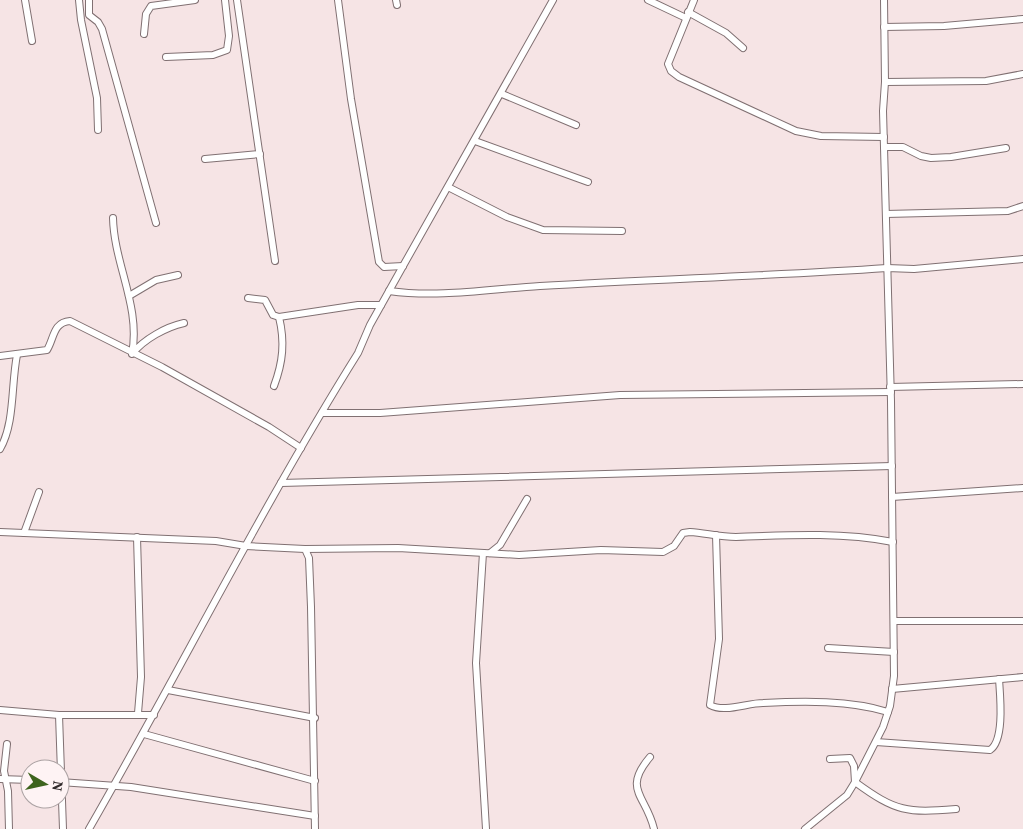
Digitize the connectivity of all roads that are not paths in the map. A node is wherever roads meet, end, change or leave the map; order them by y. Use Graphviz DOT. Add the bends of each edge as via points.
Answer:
graph roads {
  1 [pos="25,0"];
  2 [pos="79,0"];
  3 [pos="89,0"];
  4 [pos="195,0"];
  5 [pos="225,0"];
  6 [pos="237,0"];
  7 [pos="338,0"];
  8 [pos="554,0"];
  9 [pos="648,0"];
  10 [pos="694,0"];
  11 [pos="884,0"];
  12 [pos="687,15"];
  13 [pos="1023,19"];
  14 [pos="884,27"];
  15 [pos="144,34"];
  16 [pos="32,41"];
  17 [pos="743,48"];
  18 [pos="166,57"];
  19 [pos="1023,74"];
  20 [pos="885,82"];
  21 [pos="502,94"];
  22 [pos="576,125"];
  23 [pos="98,130"];
  24 [pos="884,137"];
  25 [pos="475,141"];
  26 [pos="884,147"];
  27 [pos="1006,148"];
  28 [pos="260,154"];
  29 [pos="205,158"];
  30 [pos="588,182"];
  31 [pos="448,187"];
  32 [pos="1023,206"];
  33 [pos="886,214"];
  34 [pos="113,218"];
  35 [pos="156,223"];
  36 [pos="622,231"];
  37 [pos="1023,258"];
  38 [pos="275,261"];
  39 [pos="403,266"];
  40 [pos="887,268"];
  41 [pos="178,275"];
  42 [pos="389,291"];
  43 [pos="129,296"];
  44 [pos="248,298"];
  45 [pos="382,304"];
  46 [pos="278,316"];
  47 [pos="184,323"];
  48 [pos="132,354"];
  49 [pos="17,355"];
  50 [pos="0,356"];
  51 [pos="1023,384"];
  52 [pos="274,386"];
  53 [pos="890,389"];
  54 [pos="322,413"];
  55 [pos="301,448"];
  56 [pos="0,450"];
  57 [pos="892,466"];
  58 [pos="281,483"];
  59 [pos="1023,488"];
  60 [pos="39,492"];
  61 [pos="892,497"];
  62 [pos="528,499"];
  63 [pos="0,532"];
  64 [pos="24,533"];
  65 [pos="716,535"];
  66 [pos="137,537"];
  67 [pos="893,542"];
  68 [pos="246,546"];
  69 [pos="305,549"];
  70 [pos="487,553"];
  71 [pos="894,621"];
  72 [pos="1023,621"];
  73 [pos="828,648"];
  74 [pos="894,652"];
  75 [pos="1023,677"];
  76 [pos="1000,679"];
  77 [pos="892,689"];
  78 [pos="168,690"];
  79 [pos="0,710"];
  80 [pos="888,712"];
  81 [pos="138,713"];
  82 [pos="154,714"];
  83 [pos="59,715"];
  84 [pos="314,718"];
  85 [pos="144,734"];
  86 [pos="876,742"];
  87 [pos="7,744"];
  88 [pos="650,757"];
  89 [pos="60,759"];
  90 [pos="830,759"];
  91 [pos="4,779"];
  92 [pos="20,780"];
  93 [pos="315,781"];
  94 [pos="855,782"];
  95 [pos="70,783"];
  96 [pos="114,786"];
  97 [pos="62,809"];
  98 [pos="956,809"];
  99 [pos="315,816"];
  100 [pos="8,829"];
  101 [pos="63,829"];
  102 [pos="90,829"];
  103 [pos="315,829"];
  104 [pos="486,829"];
  105 [pos="654,829"];
  106 [pos="805,829"];
  1 -- 16 [label="street"];
  2 -- 23 [label="street" via="97,98"];
  3 -- 35 [label="street" via="89,15 102,29"];
  4 -- 15 [label="street" via="151,6 146,14"];
  5 -- 18 [label="street" via="229,36 227,50 213,55"];
  6 -- 28 [label="street"];
  7 -- 39 [label="street" via="379,262 384,267"];
  8 -- 21 [label="street"];
  9 -- 12 [label="street"];
  10 -- 12 [label="street"];
  11 -- 14 [label="street"];
  12 -- 17 [label="street" via="726,33"];
  12 -- 24 [label="street" via="668,64 679,77 796,131 821,136"];
  13 -- 14 [label="street"];
  14 -- 20 [label="street"];
  19 -- 20 [label="street" via="986,81"];
  20 -- 24 [label="street"];
  21 -- 22 [label="street"];
  21 -- 25 [label="street"];
  24 -- 26 [label="street"];
  25 -- 30 [label="street"];
  25 -- 31 [label="street"];
  26 -- 27 [label="street" via="903,147 931,158"];
  26 -- 33 [label="street"];
  28 -- 29 [label="street"];
  28 -- 38 [label="street"];
  31 -- 36 [label="street" via="500,214 543,230"];
  31 -- 39 [label="street"];
  32 -- 33 [label="street" via="1008,211"];
  33 -- 40 [label="street"];
  34 -- 43 [label="street"];
  37 -- 40 [label="street" via="914,269"];
  39 -- 42 [label="street"];
  40 -- 42 [label="street" via="439,294"];
  40 -- 53 [label="street"];
  41 -- 43 [label="street" via="156,280"];
  42 -- 45 [label="street"];
  43 -- 48 [label="street" via="135,328"];
  44 -- 46 [label="street" via="265,300 273,314"];
  45 -- 46 [label="street"];
  45 -- 54 [label="street" via="358,353"];
  46 -- 52 [label="street" via="283,352"];
  47 -- 48 [label="street" via="148,340"];
  48 -- 49 [label="street" via="65,321 56,327 47,350"];
  48 -- 55 [label="street" via="269,427"];
  49 -- 50 [label="street"];
  49 -- 56 [label="street" via="7,437"];
  51 -- 53 [label="street"];
  53 -- 54 [label="street" via="620,395 380,413"];
  53 -- 57 [label="street"];
  54 -- 55 [label="street"];
  55 -- 58 [label="street"];
  57 -- 58 [label="street"];
  57 -- 61 [label="street"];
  58 -- 68 [label="street"];
  59 -- 61 [label="street"];
  60 -- 64 [label="street"];
  61 -- 67 [label="street"];
  62 -- 70 [label="street" via="500,544"];
  63 -- 64 [label="street"];
  64 -- 66 [label="street"];
  65 -- 67 [label="street" via="846,537"];
  65 -- 70 [label="street" via="690,532 663,552"];
  65 -- 80 [label="street" via="719,639 710,705 722,708 761,703 862,705"];
  66 -- 68 [label="street" via="216,541"];
  66 -- 81 [label="street" via="141,678"];
  67 -- 71 [label="street"];
  68 -- 69 [label="street"];
  68 -- 78 [label="street"];
  69 -- 70 [label="street" via="398,548"];
  69 -- 84 [label="street" via="309,558"];
  70 -- 104 [label="street" via="476,663"];
  71 -- 72 [label="street"];
  71 -- 74 [label="street"];
  73 -- 74 [label="street"];
  74 -- 77 [label="street"];
  75 -- 76 [label="street"];
  76 -- 77 [label="street"];
  76 -- 86 [label="street" via="999,734 997,744 990,750"];
  77 -- 80 [label="street"];
  78 -- 82 [label="street"];
  78 -- 84 [label="street"];
  79 -- 83 [label="street"];
  80 -- 86 [label="street"];
  81 -- 82 [label="street"];
  81 -- 83 [label="street"];
  82 -- 85 [label="street"];
  83 -- 89 [label="street"];
  84 -- 93 [label="street"];
  85 -- 93 [label="street"];
  85 -- 96 [label="street"];
  86 -- 94 [label="street"];
  87 -- 91 [label="street"];
  88 -- 105 [label="street" via="639,770 636,782"];
  90 -- 94 [label="street" via="850,758"];
  91 -- 92 [label="street"];
  91 -- 100 [label="street"];
  93 -- 99 [label="street"];
  94 -- 98 [label="street" via="888,804 909,811"];
  94 -- 106 [label="street" via="847,795"];
  95 -- 96 [label="street"];
  96 -- 99 [label="street"];
  96 -- 102 [label="street"];
  97 -- 101 [label="street"];
  99 -- 103 [label="street"];
}
